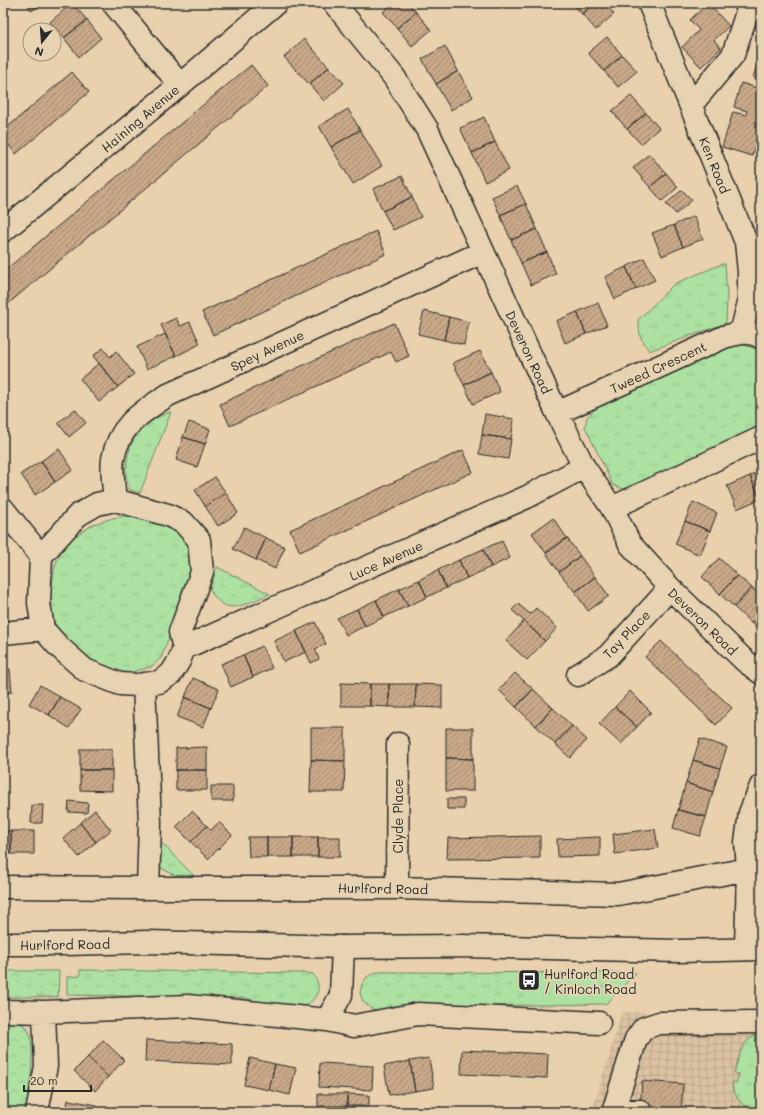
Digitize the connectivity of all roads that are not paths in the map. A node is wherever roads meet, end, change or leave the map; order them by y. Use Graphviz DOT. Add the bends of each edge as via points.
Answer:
graph roads {
  1 [pos="113,3"];
  2 [pos="276,3"];
  3 [pos="334,3"];
  4 [pos="649,3"];
  5 [pos="750,3"];
  6 [pos="180,85"];
  7 [pos="691,105"];
  8 [pos="3,231"];
  9 [pos="483,252"];
  10 [pos="751,335"];
  11 [pos="557,413"];
  12 [pos="761,438"];
  13 [pos="584,467"];
  14 [pos="115,500"];
  15 [pos="612,508"];
  16 [pos="3,509"];
  17 [pos="41,556"];
  18 [pos="670,588"];
  19 [pos="44,629"];
  20 [pos="3,633"];
  21 [pos="184,648"];
  22 [pos="761,673"];
  23 [pos="578,675"];
  24 [pos="144,684"];
  25 [pos="398,744"];
  26 [pos="761,786"];
  27 [pos="754,870"];
  28 [pos="3,886"];
  29 [pos="148,888"];
  30 [pos="397,888"];
  31 [pos="3,944"];
  32 [pos="343,946"];
  33 [pos="753,949"];
  34 [pos="3,1011"];
  35 [pos="44,1012"];
  36 [pos="327,1020"];
  37 [pos="761,1022"];
  38 [pos="599,1023"];
  39 [pos="614,1110"];
  40 [pos="640,1111"];
  41 [pos="37,1112"];
  1 -- 6 [label="street"];
  2 -- 6 [label="street, Haining Avenue"];
  3 -- 9 [label="street, Deveron Road" via="394,77 427,129"];
  4 -- 7 [label="street, Ken Road"];
  5 -- 7 [label="street" via="733,55"];
  6 -- 8 [label="street, Haining Avenue"];
  7 -- 10 [label="street, Ken Road" via="746,242"];
  9 -- 11 [label="street, Deveron Road"];
  9 -- 14 [label="street, Spey Avenue" via="168,396 139,414 122,432 112,460"];
  10 -- 11 [label="street, Tweed Crescent" via="724,337"];
  11 -- 13 [label="street, Deveron Road"];
  12 -- 15 [label="street"];
  13 -- 15 [label="street, Deveron Road"];
  13 -- 21 [label="street, Luce Avenue" via="528,497"];
  14 -- 17 [label="street" via="97,504 78,515"];
  14 -- 21 [label="street" via="168,515 184,523 199,540 202,572 180,632"];
  15 -- 18 [label="street, Deveron Road" via="630,544"];
  16 -- 17 [label="street"];
  17 -- 19 [label="street" via="39,603"];
  18 -- 22 [label="street, Deveron Road" via="745,661"];
  18 -- 23 [label="street, Tay Place" via="608,656"];
  19 -- 20 [label="street"];
  19 -- 24 [label="street" via="58,646 85,670 120,684"];
  21 -- 24 [label="street" via="171,674 158,682"];
  24 -- 29 [label="street" via="150,822"];
  25 -- 30 [label="street, Clyde Place"];
  26 -- 27 [label="street" via="750,812 746,842"];
  27 -- 30 [label="street, Hurlford Road" via="618,894"];
  27 -- 33 [label="street"];
  28 -- 29 [label="street, Hurlford Road"];
  29 -- 30 [label="street, Hurlford Road"];
  31 -- 32 [label="street, Hurlford Road" via="147,942"];
  32 -- 33 [label="street, Hurlford Road" via="679,951"];
  32 -- 36 [label="street" via="341,995"];
  34 -- 35 [label="street"];
  35 -- 36 [label="street" via="188,1006"];
  35 -- 41 [label="street" via="46,1066"];
  36 -- 38 [label="street" via="354,1026 418,1014"];
  37 -- 39 [label="street" via="659,1023 644,1028 636,1039"];
  39 -- 40 [label="street"];
}
